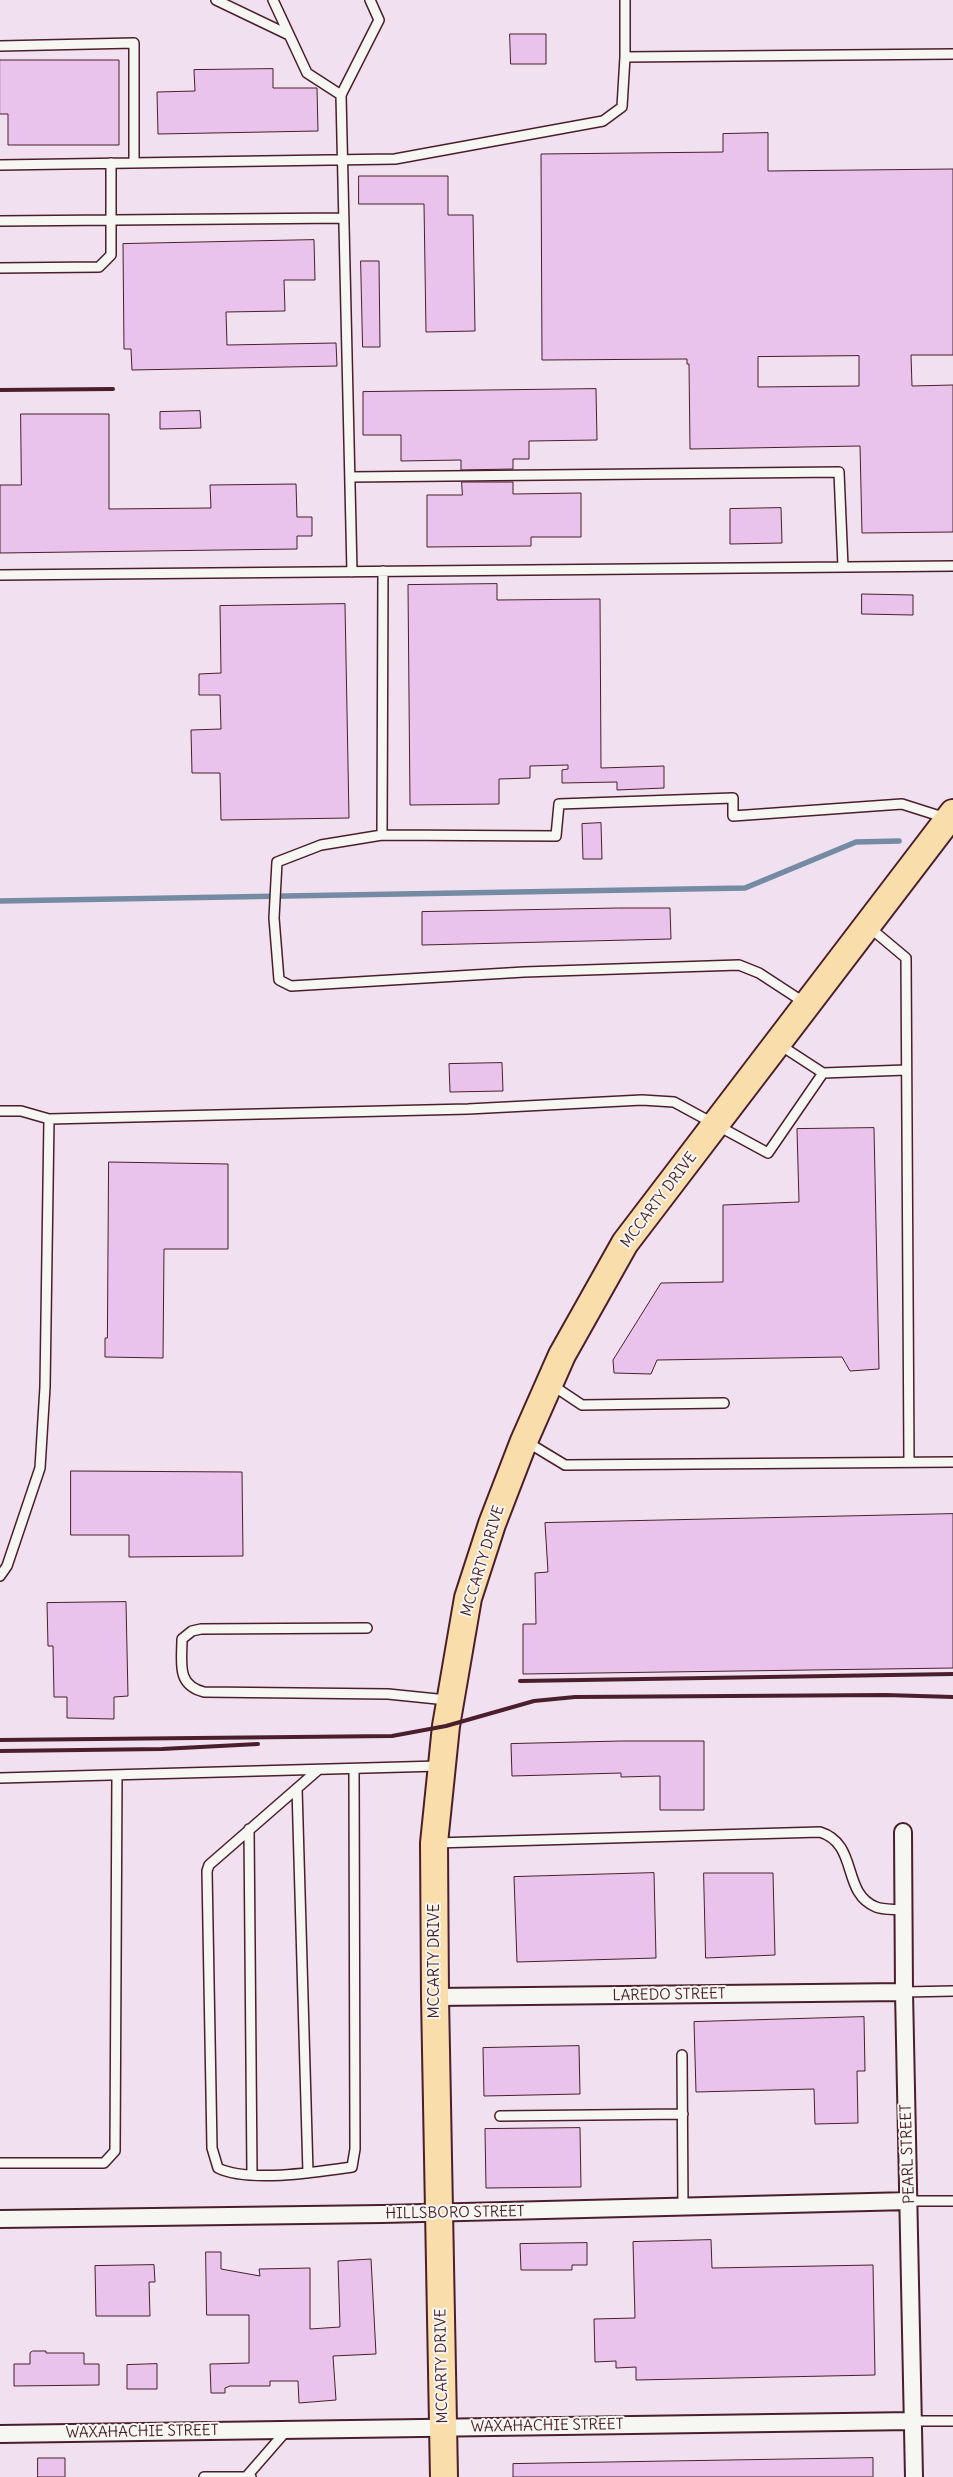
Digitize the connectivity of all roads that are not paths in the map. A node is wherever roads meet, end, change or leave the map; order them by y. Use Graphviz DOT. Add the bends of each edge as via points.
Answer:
graph roads {
  1 [pos="216,0"];
  2 [pos="273,0"];
  3 [pos="370,0"];
  4 [pos="625,0"];
  5 [pos="289,35"];
  6 [pos="0,46"];
  7 [pos="953,54"];
  8 [pos="625,57"];
  9 [pos="341,95"];
  10 [pos="342,159"];
  11 [pos="134,162"];
  12 [pos="111,163"];
  13 [pos="0,164"];
  14 [pos="344,218"];
  15 [pos="111,220"];
  16 [pos="0,221"];
  17 [pos="0,268"];
  18 [pos="350,477"];
  19 [pos="953,566"];
  20 [pos="843,567"];
  21 [pos="383,571"];
  22 [pos="352,572"];
  23 [pos="0,575"];
  24 [pos="951,816"];
  25 [pos="382,835"];
  26 [pos="867,926"];
  27 [pos="807,1005"];
  28 [pos="777,1044"];
  29 [pos="906,1070"];
  30 [pos="823,1073"];
  31 [pos="0,1111"];
  32 [pos="49,1119"];
  33 [pos="716,1123"];
  34 [pos="550,1384"];
  35 [pos="724,1403"];
  36 [pos="524,1441"];
  37 [pos="909,1462"];
  38 [pos="953,1462"];
  39 [pos="0,1576"];
  40 [pos="367,1628"];
  41 [pos="450,1701"];
  42 [pos="442,1766"];
  43 [pos="354,1769"];
  44 [pos="318,1770"];
  45 [pos="117,1775"];
  46 [pos="0,1778"];
  47 [pos="297,1788"];
  48 [pos="249,1829"];
  49 [pos="903,1832"];
  50 [pos="434,1843"];
  51 [pos="903,1910"];
  52 [pos="953,1991"];
  53 [pos="904,1992"];
  54 [pos="435,1997"];
  55 [pos="682,2055"];
  56 [pos="683,2114"];
  57 [pos="500,2116"];
  58 [pos="0,2163"];
  59 [pos="308,2173"];
  60 [pos="252,2174"];
  61 [pos="910,2201"];
  62 [pos="953,2201"];
  63 [pos="683,2207"];
  64 [pos="439,2213"];
  65 [pos="0,2219"];
  66 [pos="913,2421"];
  67 [pos="953,2421"];
  68 [pos="443,2428"];
  69 [pos="287,2430"];
  70 [pos="0,2434"];
  71 [pos="249,2476"];
  72 [pos="204,2477"];
  73 [pos="444,2477"];
  74 [pos="914,2477"];
  1 -- 5 [label="lane"];
  2 -- 5 [label="lane"];
  3 -- 9 [label="lane" via="378,20"];
  4 -- 8 [label="lane"];
  5 -- 9 [label="lane" via="307,73"];
  6 -- 11 [label="lane" via="134,43"];
  7 -- 8 [label="lane"];
  8 -- 10 [label="lane" via="622,107 603,121 395,159"];
  9 -- 10 [label="lane"];
  10 -- 11 [label="lane"];
  10 -- 14 [label="lane"];
  11 -- 12 [label="lane"];
  12 -- 13 [label="lane"];
  12 -- 15 [label="lane"];
  14 -- 15 [label="lane"];
  14 -- 18 [label="lane"];
  15 -- 16 [label="lane"];
  15 -- 17 [label="lane" via="111,255 99,267"];
  18 -- 20 [label="lane" via="839,472"];
  18 -- 22 [label="lane"];
  19 -- 20 [label="lane"];
  20 -- 21 [label="lane"];
  21 -- 22 [label="lane"];
  21 -- 25 [label="lane"];
  22 -- 23 [label="lane"];
  24 -- 25 [label="lane" via="902,804 733,816 733,798 723,798 559,804 556,836"];
  24 -- 26 [label="main road, MCCARTY DRIVE"];
  25 -- 27 [label="lane" via="321,845 277,862 274,909 279,980 291,986 524,972 739,965 759,973"];
  26 -- 27 [label="main road, MCCARTY DRIVE"];
  26 -- 29 [label="lane" via="906,958"];
  27 -- 28 [label="main road, MCCARTY DRIVE"];
  28 -- 30 [label="lane"];
  28 -- 33 [label="main road, MCCARTY DRIVE"];
  29 -- 30 [label="lane"];
  29 -- 37 [label="lane"];
  30 -- 33 [label="lane" via="768,1153"];
  31 -- 32 [label="lane" via="21,1111"];
  32 -- 33 [label="lane" via="468,1109 642,1100 674,1102"];
  32 -- 39 [label="lane" via="45,1387 40,1468 7,1566"];
  33 -- 34 [label="main road, MCCARTY DRIVE" via="625,1243 599,1285"];
  34 -- 35 [label="lane" via="582,1405"];
  34 -- 36 [label="main road, MCCARTY DRIVE"];
  36 -- 37 [label="lane" via="565,1465"];
  36 -- 41 [label="main road, MCCARTY DRIVE" via="468,1598"];
  37 -- 38 [label="lane"];
  40 -- 41 [label="lane" via="192,1631 182,1639 182,1672 193,1689 204,1692 388,1694"];
  41 -- 42 [label="main road, MCCARTY DRIVE"];
  42 -- 43 [label="lane"];
  42 -- 50 [label="main road, MCCARTY DRIVE"];
  43 -- 44 [label="lane"];
  43 -- 59 [label="lane" via="355,2149 352,2167"];
  44 -- 45 [label="lane"];
  44 -- 47 [label="lane"];
  45 -- 46 [label="lane"];
  45 -- 58 [label="lane" via="115,2151 104,2163"];
  47 -- 48 [label="lane"];
  47 -- 59 [label="lane"];
  48 -- 60 [label="lane"];
  48 -- 60 [label="lane" via="209,1865 207,1871 212,2148 218,2168 228,2173"];
  49 -- 51 [label="street, PEARL STREET"];
  50 -- 51 [label="lane" via="820,1832 833,1836 842,1847 852,1879 864,1900 877,1908"];
  50 -- 54 [label="main road, MCCARTY DRIVE"];
  51 -- 53 [label="street, PEARL STREET"];
  52 -- 53 [label="lane"];
  53 -- 54 [label="street, LAREDO STREET"];
  53 -- 61 [label="street, PEARL STREET"];
  54 -- 64 [label="main road, MCCARTY DRIVE"];
  55 -- 56 [label="lane"];
  56 -- 57 [label="lane"];
  56 -- 63 [label="lane"];
  59 -- 60 [label="lane"];
  61 -- 62 [label="lane"];
  61 -- 63 [label="street, HILLSBORO STREET"];
  61 -- 66 [label="street, PEARL STREET"];
  63 -- 64 [label="street, HILLSBORO STREET"];
  64 -- 65 [label="street, HILLSBORO STREET"];
  64 -- 68 [label="main road, MCCARTY DRIVE"];
  66 -- 67 [label="lane"];
  66 -- 68 [label="street, WAXAHACHIE STREET"];
  66 -- 74 [label="street, PEARL STREET"];
  68 -- 69 [label="street, WAXAHACHIE STREET"];
  68 -- 73 [label="main road, MCCARTY DRIVE"];
  69 -- 70 [label="street, WAXAHACHIE STREET"];
  69 -- 71 [label="lane"];
  71 -- 72 [label="lane"];
}
